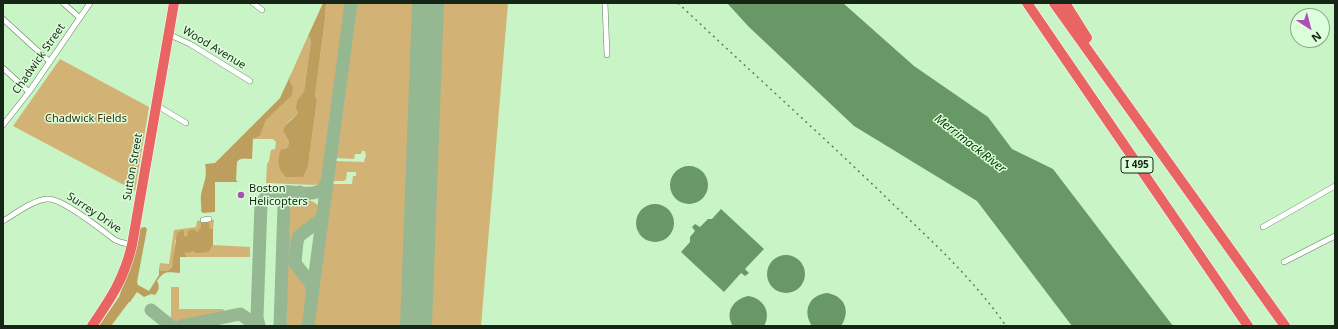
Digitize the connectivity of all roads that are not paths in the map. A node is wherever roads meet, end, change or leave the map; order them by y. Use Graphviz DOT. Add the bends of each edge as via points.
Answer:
graph roads {
  1 [pos="63,3"];
  2 [pos="90,3"];
  3 [pos="174,3"];
  4 [pos="253,3"];
  5 [pos="605,3"];
  6 [pos="1027,3"];
  7 [pos="1054,3"];
  8 [pos="1065,3"];
  9 [pos="262,10"];
  10 [pos="80,18"];
  11 [pos="3,19"];
  12 [pos="168,34"];
  13 [pos="607,55"];
  14 [pos="50,62"];
  15 [pos="3,68"];
  16 [pos="250,81"];
  17 [pos="29,92"];
  18 [pos="1128,104"];
  19 [pos="156,105"];
  20 [pos="186,123"];
  21 [pos="3,125"];
  22 [pos="1335,186"];
  23 [pos="209,219"];
  24 [pos="203,220"];
  25 [pos="3,221"];
  26 [pos="1263,227"];
  27 [pos="1335,236"];
  28 [pos="132,245"];
  29 [pos="1284,262"];
  30 [pos="92,326"];
  31 [pos="1248,326"];
  32 [pos="1285,326"];
  1 -- 10 [label="street"];
  2 -- 10 [label="street, Chadwick Street"];
  3 -- 12 [label="highway, Sutton Street"];
  4 -- 9 [label="street"];
  5 -- 13 [label="street"];
  6 -- 31 [label="highway, I 495"];
  7 -- 18 [label="highway, I 495"];
  8 -- 18 [label="highway"];
  10 -- 14 [label="street, Chadwick Street"];
  11 -- 14 [label="street"];
  12 -- 16 [label="street, Wood Avenue" via="190,44"];
  12 -- 19 [label="highway, Sutton Street"];
  14 -- 17 [label="street, Chadwick Street"];
  15 -- 17 [label="street"];
  17 -- 21 [label="street, Chadwick Street"];
  18 -- 32 [label="highway, I 495"];
  19 -- 20 [label="street"];
  19 -- 28 [label="highway, Sutton Street"];
  22 -- 26 [label="street"];
  23 -- 24 [label="street"];
  25 -- 28 [label="street, Surrey Drive" via="35,202 52,198 64,203 115,240"];
  27 -- 29 [label="street"];
  28 -- 30 [label="highway, Sutton Street" via="114,295"];
}
